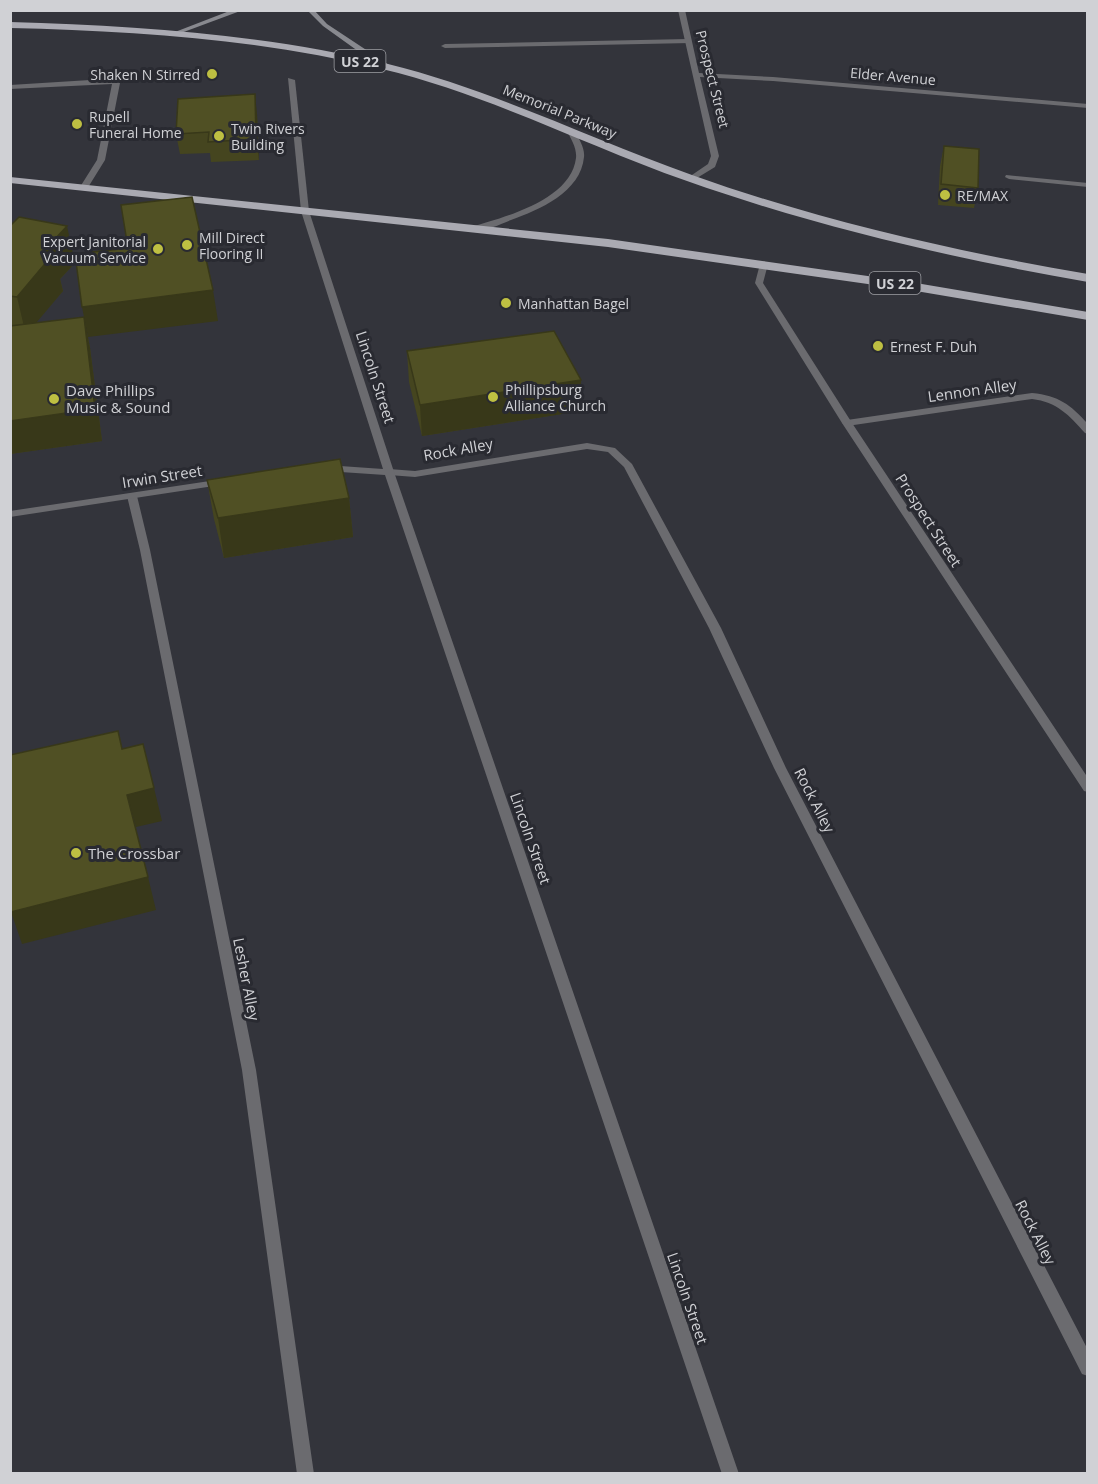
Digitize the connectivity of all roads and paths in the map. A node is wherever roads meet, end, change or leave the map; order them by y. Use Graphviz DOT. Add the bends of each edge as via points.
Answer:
graph roads {
  1 [pos="240,10"];
  2 [pos="310,10"];
  3 [pos="681,10"];
  4 [pos="10,25"];
  5 [pos="179,32"];
  6 [pos="688,41"];
  7 [pos="445,46"];
  8 [pos="386,67"];
  9 [pos="696,75"];
  10 [pos="291,80"];
  11 [pos="10,87"];
  12 [pos="1088,105"];
  13 [pos="571,131"];
  14 [pos="1009,177"];
  15 [pos="692,179"];
  16 [pos="10,180"];
  17 [pos="1088,184"];
  18 [pos="84,187"];
  19 [pos="305,211"];
  20 [pos="474,229"];
  21 [pos="764,264"];
  22 [pos="1088,278"];
  23 [pos="1088,316"];
  24 [pos="847,423"];
  25 [pos="1088,431"];
  26 [pos="315,469"];
  27 [pos="389,472"];
  28 [pos="232,481"];
  29 [pos="132,496"];
  30 [pos="10,514"];
  31 [pos="1088,788"];
  32 [pos="1088,1368"];
  33 [pos="306,1473"];
  34 [pos="731,1473"];
  1 -- 5 [label="main road"];
  2 -- 8 [label="main road"];
  3 -- 6 [label="street, Prospect Street"];
  4 -- 5 [label="highway, Memorial Parkway / US 22"];
  5 -- 8 [label="highway, Memorial Parkway / US 22" via="290,47"];
  6 -- 7 [label="street"];
  6 -- 9 [label="street, Prospect Street"];
  8 -- 13 [label="highway, Memorial Parkway / US 22" via="471,92"];
  9 -- 12 [label="street, Elder Avenue"];
  9 -- 15 [label="street, Prospect Street" via="715,156 712,165"];
  10 -- 19 [label="street, Lincoln Street"];
  11 -- 18 [label="street" via="116,83 101,160"];
  13 -- 15 [label="highway, Memorial Parkway / US 22"];
  13 -- 20 [label="street" via="580,157 578,167 561,190 518,216"];
  14 -- 17 [label="street"];
  15 -- 22 [label="highway, Memorial Parkway / US 22" via="785,209 911,242"];
  16 -- 18 [label="highway, US 22"];
  18 -- 19 [label="highway, US 22"];
  19 -- 20 [label="highway, US 22"];
  19 -- 27 [label="street, Lincoln Street"];
  20 -- 21 [label="highway, US 22"];
  21 -- 23 [label="highway, US 22"];
  21 -- 24 [label="street, Prospect Street" via="759,283"];
  24 -- 25 [label="street, Lennon Alley" via="1032,396 1066,405"];
  24 -- 31 [label="street, Prospect Street"];
  26 -- 27 [label="street"];
  27 -- 32 [label="street, Rock Alley" via="415,474 587,446 611,450 628,466 715,628 780,768"];
  27 -- 34 [label="street, Lincoln Street"];
  28 -- 29 [label="street, Irwin Street"];
  29 -- 30 [label="street, Irwin Street"];
  29 -- 33 [label="street, Lesher Alley" via="249,1070"];
}
